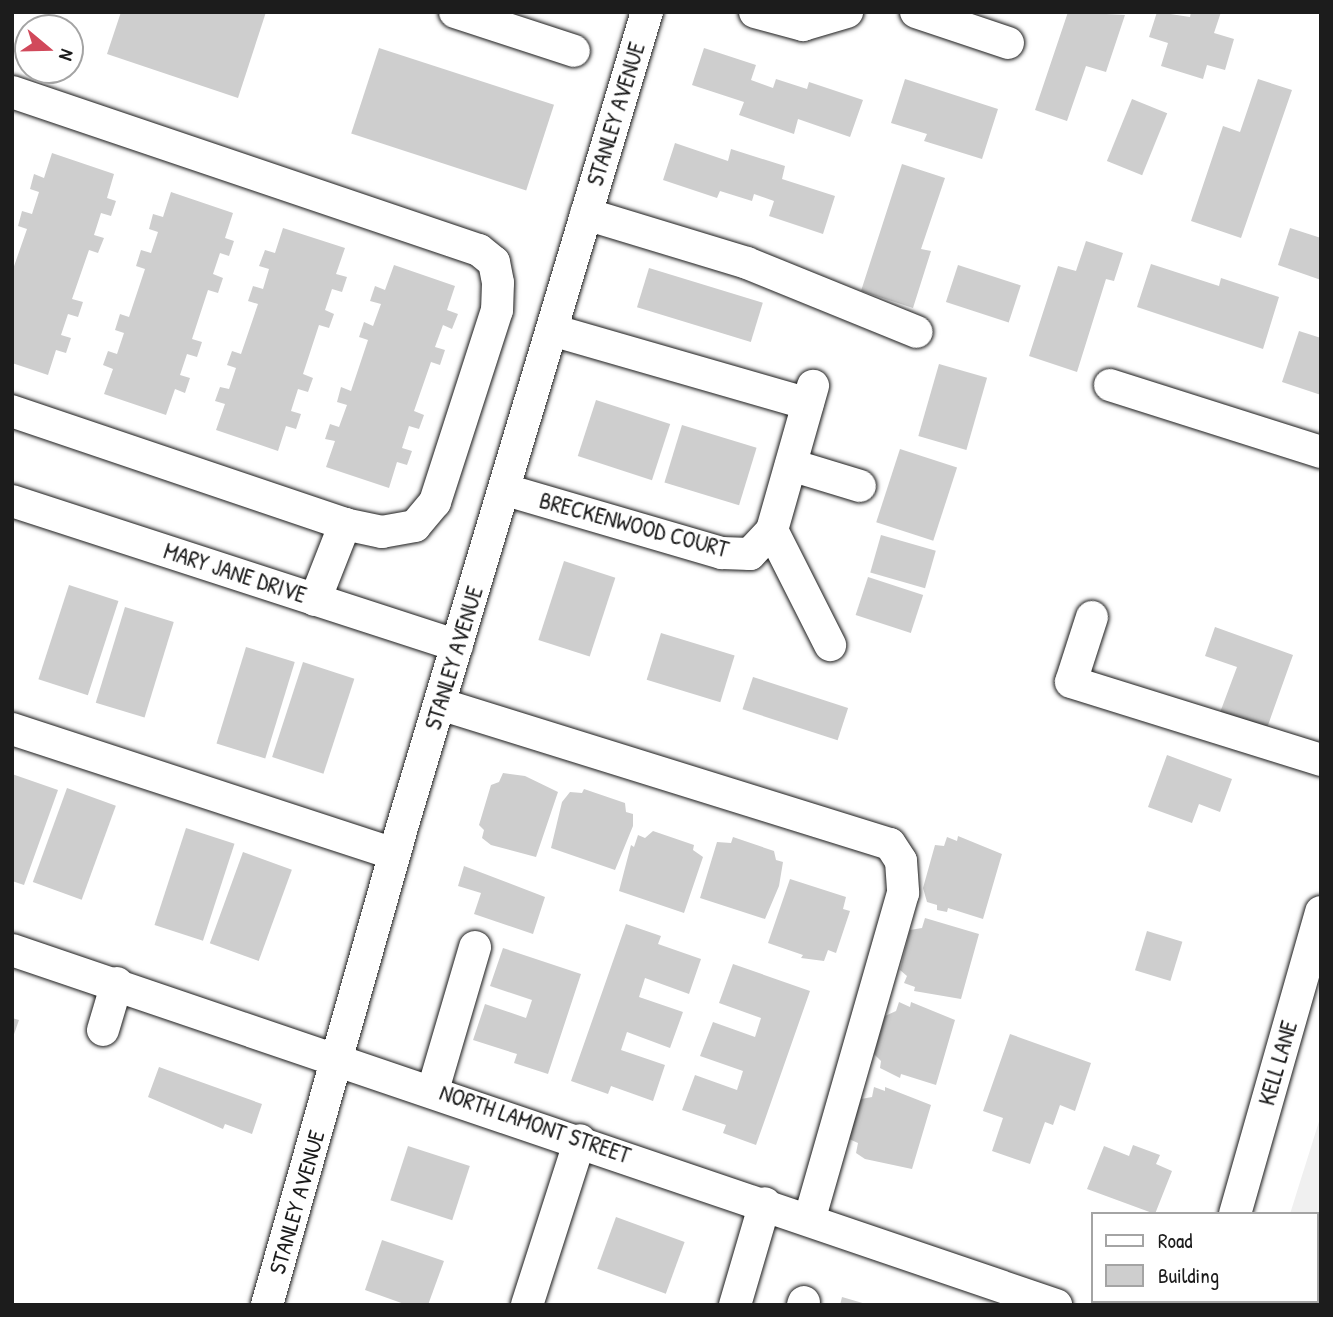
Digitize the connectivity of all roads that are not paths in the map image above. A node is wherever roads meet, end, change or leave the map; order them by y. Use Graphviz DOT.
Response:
graph roads {
  1 [pos="455,12"];
  2 [pos="647,12"];
  3 [pos="755,12"];
  4 [pos="847,12"];
  5 [pos="916,12"];
  6 [pos="1008,43"];
  7 [pos="574,51"];
  8 [pos="12,92"];
  9 [pos="586,214"];
  10 [pos="552,330"];
  11 [pos="917,332"];
  12 [pos="1110,385"];
  13 [pos="12,411"];
  14 [pos="1321,452"];
  15 [pos="791,465"];
  16 [pos="860,485"];
  17 [pos="506,490"];
  18 [pos="12,501"];
  19 [pos="345,524"];
  20 [pos="772,530"];
  21 [pos="315,600"];
  22 [pos="1092,617"];
  23 [pos="830,645"];
  24 [pos="457,646"];
  25 [pos="440,704"];
  26 [pos="12,729"];
  27 [pos="1321,760"];
  28 [pos="394,855"];
  29 [pos="1321,912"];
  30 [pos="475,947"];
  31 [pos="12,950"];
  32 [pos="117,983"];
  33 [pos="103,1030"];
  34 [pos="339,1058"];
  35 [pos="433,1090"];
  36 [pos="580,1140"];
  37 [pos="765,1203"];
  38 [pos="1235,1212"];
  39 [pos="810,1218"];
  40 [pos="977,1292"];
  41 [pos="267,1305"];
  42 [pos="527,1305"];
  43 [pos="735,1305"];
  44 [pos="1056,1305"];
  1 -- 7 [label="street"];
  2 -- 9 [label="street, STANLEY AVENUE"];
  3 -- 4 [label="street"];
  5 -- 6 [label="street"];
  8 -- 19 [label="street"];
  9 -- 10 [label="street, STANLEY AVENUE"];
  9 -- 11 [label="street"];
  10 -- 15 [label="street, BRECKENWOOD COURT"];
  10 -- 17 [label="street, STANLEY AVENUE"];
  12 -- 14 [label="street"];
  13 -- 19 [label="street"];
  15 -- 16 [label="street"];
  15 -- 20 [label="street, BRECKENWOOD COURT"];
  17 -- 20 [label="street, BRECKENWOOD COURT"];
  17 -- 24 [label="street, STANLEY AVENUE"];
  18 -- 21 [label="street, MARY JANE DRIVE"];
  19 -- 21 [label="street"];
  20 -- 23 [label="street"];
  21 -- 24 [label="street, MARY JANE DRIVE"];
  22 -- 27 [label="street"];
  24 -- 25 [label="street, STANLEY AVENUE"];
  25 -- 28 [label="street, STANLEY AVENUE"];
  25 -- 39 [label="street"];
  26 -- 28 [label="street"];
  28 -- 34 [label="street, STANLEY AVENUE"];
  29 -- 38 [label="street, KELL LANE"];
  30 -- 35 [label="street"];
  31 -- 32 [label="street, NORTH LAMONT STREET"];
  32 -- 33 [label="street"];
  32 -- 34 [label="street, NORTH LAMONT STREET"];
  34 -- 35 [label="street, NORTH LAMONT STREET"];
  34 -- 41 [label="street, STANLEY AVENUE"];
  35 -- 36 [label="street, NORTH LAMONT STREET"];
  36 -- 37 [label="street, NORTH LAMONT STREET"];
  36 -- 42 [label="street"];
  37 -- 39 [label="street, NORTH LAMONT STREET"];
  37 -- 43 [label="street"];
  39 -- 40 [label="street, NORTH LAMONT STREET"];
  40 -- 44 [label="street, NORTH LAMONT STREET"];
}
